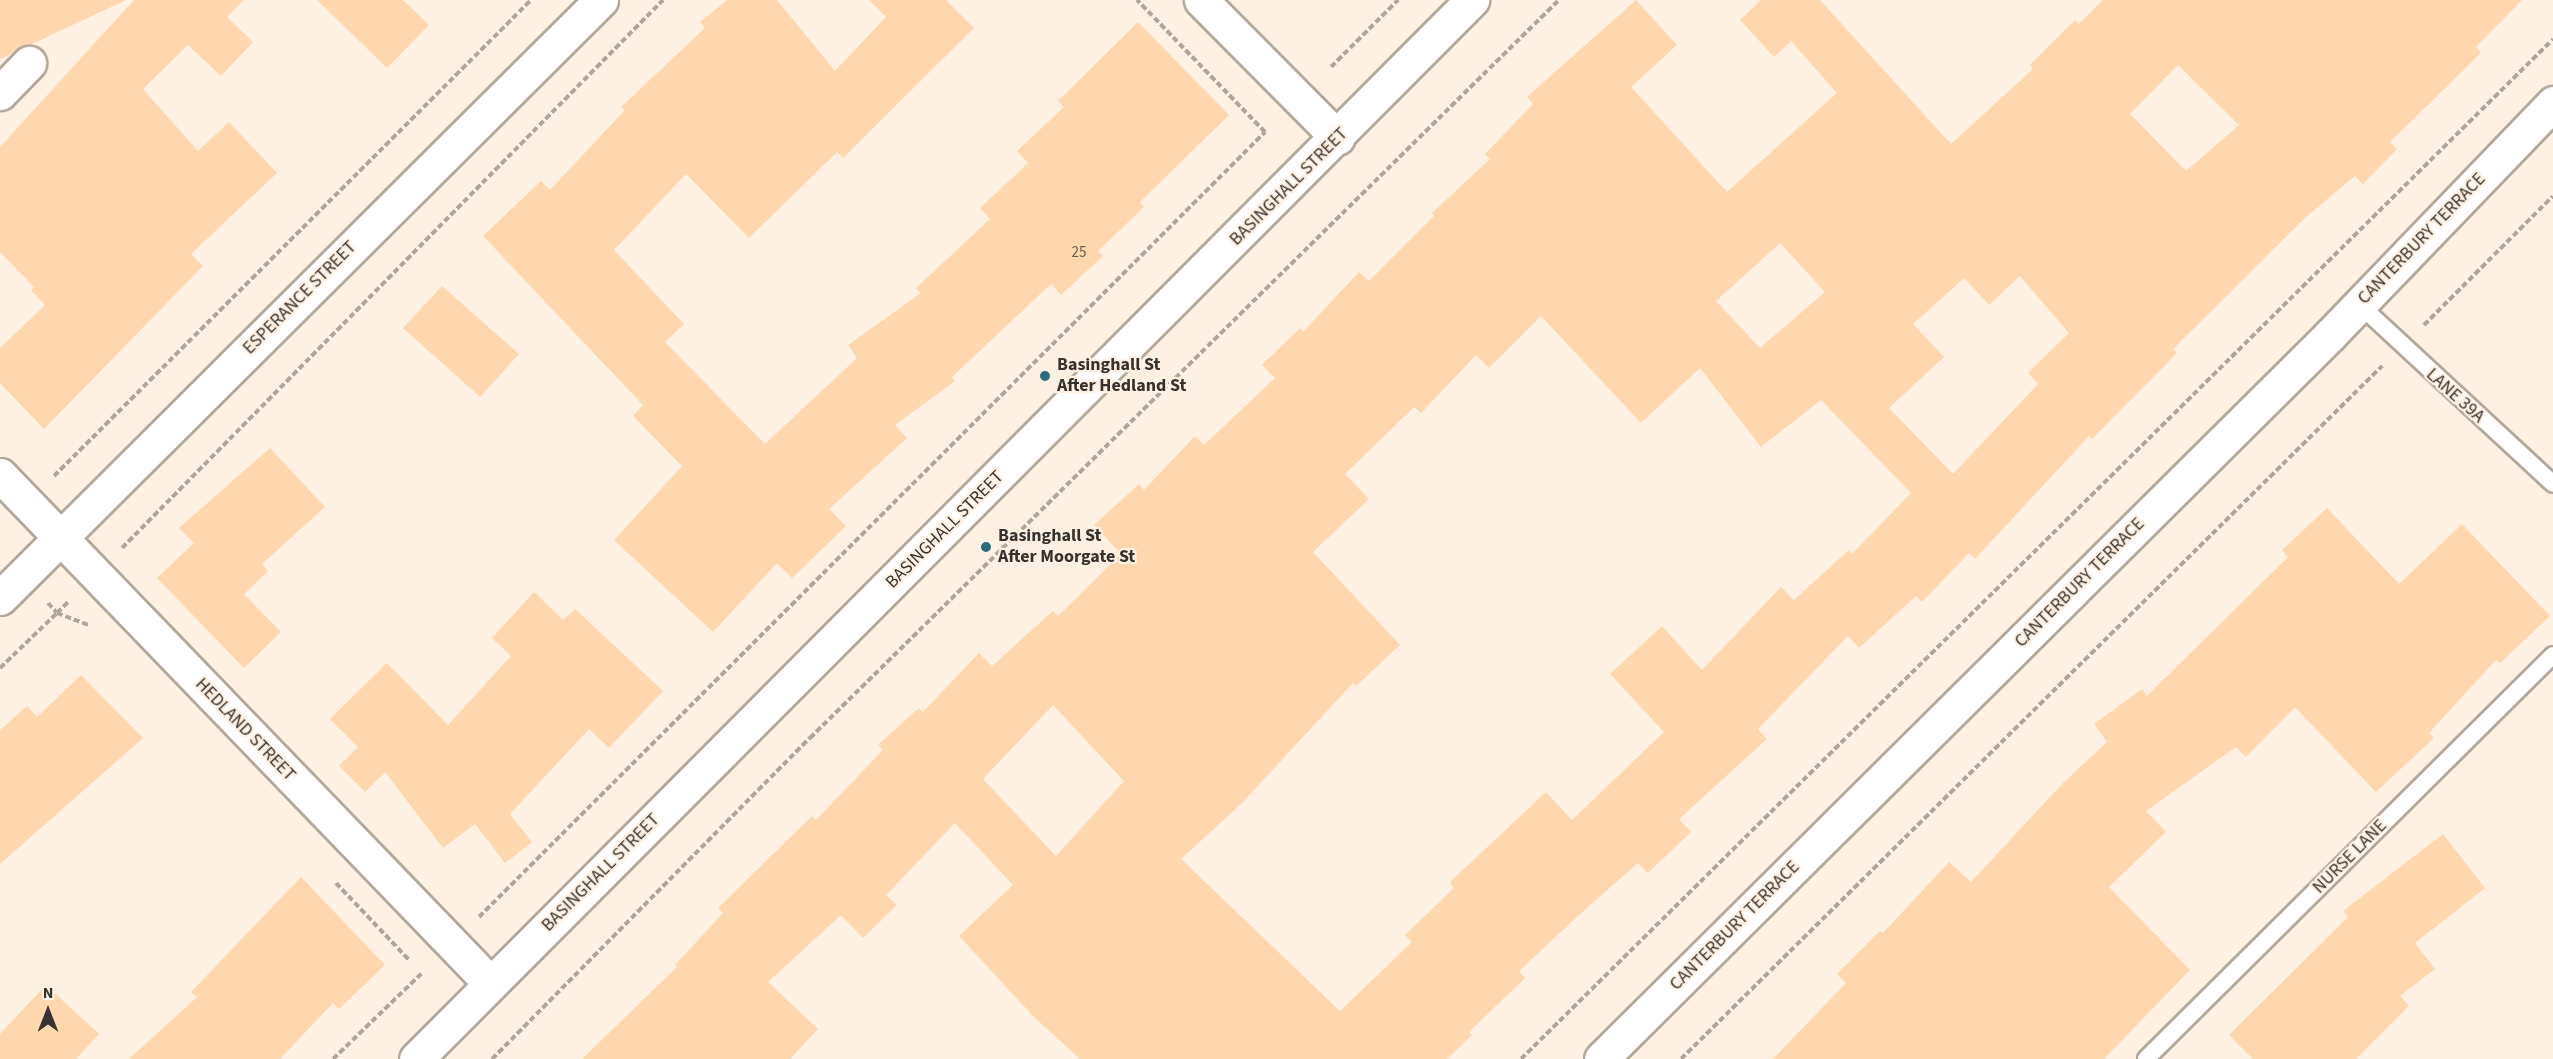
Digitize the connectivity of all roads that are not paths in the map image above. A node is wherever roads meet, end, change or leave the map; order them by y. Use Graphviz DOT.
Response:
graph roads {
  1 [pos="601,0"];
  2 [pos="1201,0"];
  3 [pos="1472,0"];
  4 [pos="29,63"];
  5 [pos="0,93"];
  6 [pos="2553,103"];
  7 [pos="1338,138"];
  8 [pos="2360,304"];
  9 [pos="0,475"];
  10 [pos="2553,484"];
  11 [pos="60,537"];
  12 [pos="0,598"];
  13 [pos="2553,655"];
  14 [pos="490,983"];
  15 [pos="416,1059"];
  16 [pos="1601,1059"];
  17 [pos="2146,1059"];
  1 -- 11 [label="street, ESPERANCE STREET"];
  2 -- 7 [label="street"];
  3 -- 7 [label="street, BASINGHALL STREET"];
  4 -- 5 [label="street"];
  6 -- 8 [label="street, CANTERBURY TERRACE"];
  7 -- 14 [label="street, BASINGHALL STREET"];
  8 -- 10 [label="lane, LANE 39A"];
  8 -- 16 [label="street, CANTERBURY TERRACE"];
  9 -- 11 [label="street, HEDLAND STREET"];
  11 -- 12 [label="street, ESPERANCE STREET"];
  11 -- 14 [label="street, HEDLAND STREET"];
  13 -- 17 [label="lane, NURSE LANE"];
  14 -- 15 [label="street, BASINGHALL STREET"];
}
